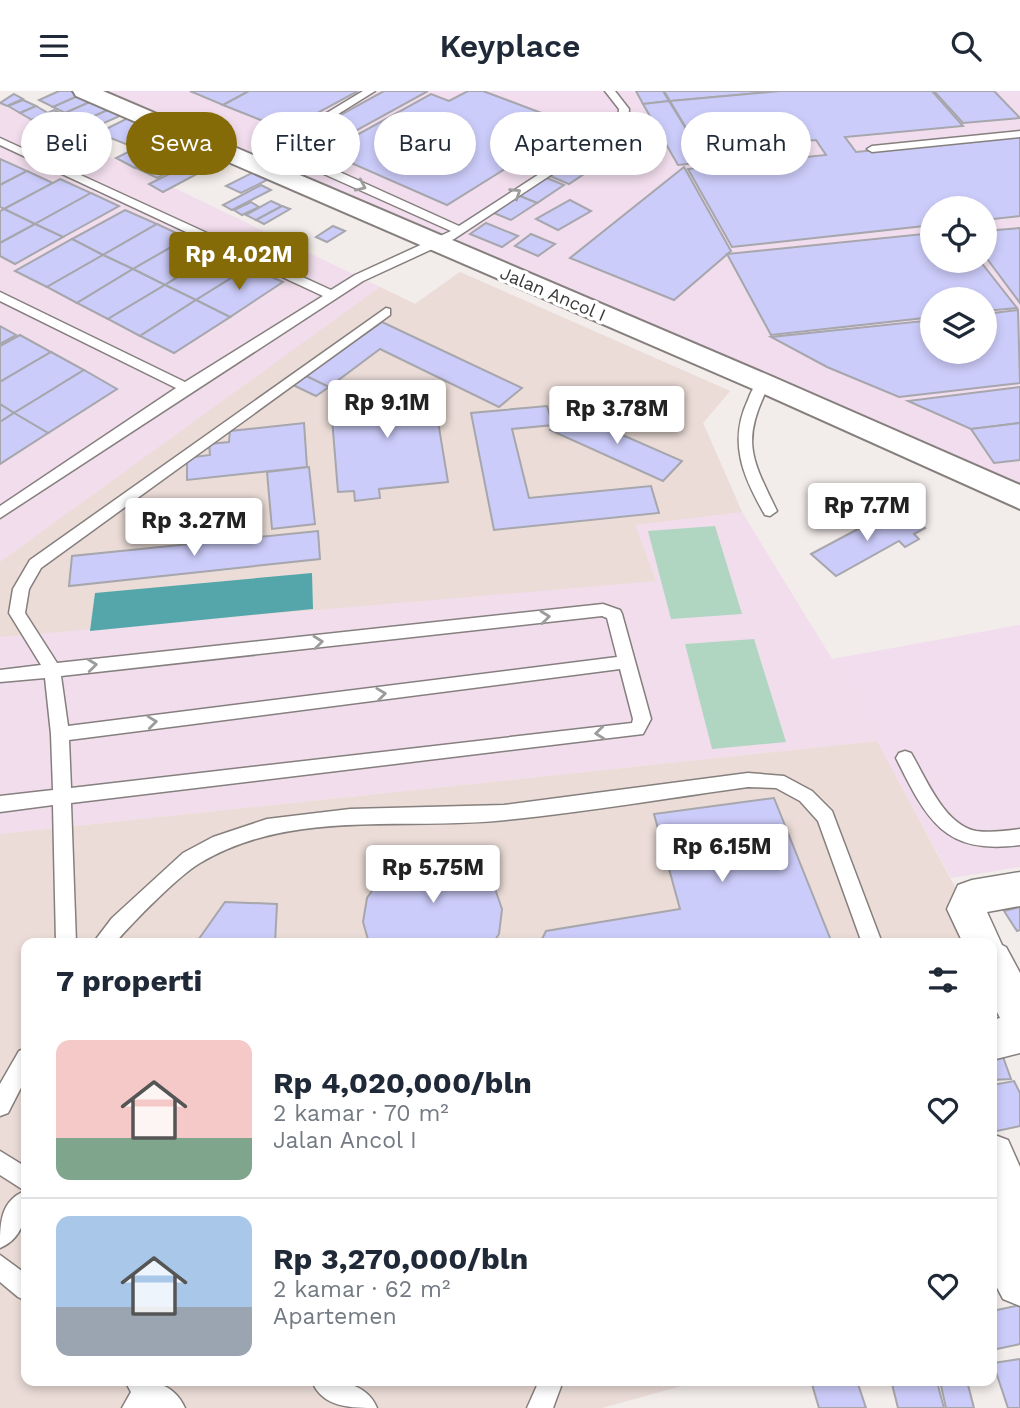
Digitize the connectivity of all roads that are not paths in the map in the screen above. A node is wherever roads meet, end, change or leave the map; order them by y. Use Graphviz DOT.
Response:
graph roads {
  1 [pos="84,91"];
  2 [pos="370,91"];
  3 [pos="610,91"];
  4 [pos="1020,134"];
  5 [pos="0,141"];
  6 [pos="872,149"];
  7 [pos="459,230"];
  8 [pos="435,244"];
  9 [pos="0,296"];
  10 [pos="333,296"];
  11 [pos="386,312"];
  12 [pos="763,383"];
  13 [pos="186,388"];
  14 [pos="1020,498"];
  15 [pos="770,511"];
  16 [pos="0,513"];
  17 [pos="627,662"];
  18 [pos="52,669"];
  19 [pos="0,676"];
  20 [pos="60,734"];
  21 [pos="905,758"];
  22 [pos="61,798"];
  23 [pos="0,804"];
  24 [pos="1020,837"];
  25 [pos="1020,889"];
  26 [pos="66,938"];
  27 [pos="107,938"];
  28 [pos="870,938"];
  29 [pos="980,938"];
  30 [pos="997,970"];
  31 [pos="1020,1014"];
  32 [pos="1020,1033"];
  33 [pos="997,1039"];
  34 [pos="21,1067"];
  35 [pos="0,1105"];
  36 [pos="0,1162"];
  37 [pos="997,1167"];
  38 [pos="21,1177"];
  39 [pos="21,1209"];
  40 [pos="0,1236"];
  41 [pos="0,1267"];
  42 [pos="1020,1282"];
  43 [pos="21,1285"];
  44 [pos="331,1386"];
  45 [pos="549,1386"];
  46 [pos="140,1393"];
  47 [pos="172,1408"];
  48 [pos="364,1408"];
  49 [pos="540,1408"];
  1 -- 8 [label="street, Jalan Ancol I"];
  2 -- 7 [label="lane, one-way"];
  7 -- 3 [label="lane, one-way"];
  4 -- 6 [label="lane"];
  5 -- 10 [label="lane"];
  7 -- 8 [label="lane"];
  8 -- 10 [label="lane"];
  8 -- 12 [label="street, Jalan Ancol I"];
  9 -- 13 [label="lane"];
  10 -- 13 [label="lane"];
  11 -- 18 [label="lane"];
  12 -- 14 [label="street, Jalan Ancol I"];
  12 -- 15 [label="lane"];
  13 -- 16 [label="lane"];
  18 -- 17 [label="lane, one-way"];
  20 -- 17 [label="lane, one-way"];
  17 -- 22 [label="lane, one-way"];
  18 -- 19 [label="lane"];
  18 -- 20 [label="lane"];
  20 -- 22 [label="lane"];
  21 -- 24 [label="lane"];
  22 -- 23 [label="lane"];
  22 -- 26 [label="lane"];
  25 -- 29 [label="street"];
  27 -- 28 [label="lane"];
  30 -- 31 [label="street"];
  32 -- 33 [label="street"];
  34 -- 35 [label="lane"];
  36 -- 38 [label="lane"];
  37 -- 42 [label="street"];
  39 -- 40 [label="lane"];
  41 -- 43 [label="lane"];
  44 -- 48 [label="lane"];
  45 -- 49 [label="lane"];
  46 -- 47 [label="lane"];
}
